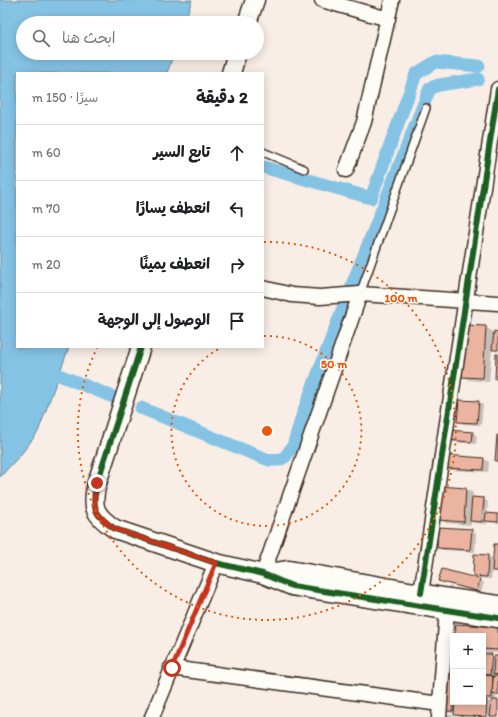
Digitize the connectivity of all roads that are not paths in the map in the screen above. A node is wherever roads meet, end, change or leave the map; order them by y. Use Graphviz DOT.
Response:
graph roads {
  1 [pos="255,0"];
  2 [pos="322,0"];
  3 [pos="392,0"];
  4 [pos="249,16"];
  5 [pos="388,19"];
  6 [pos="235,60"];
  7 [pos="231,72"];
  8 [pos="498,89"];
  9 [pos="426,108"];
  10 [pos="264,152"];
  11 [pos="304,169"];
  12 [pos="346,170"];
  13 [pos="492,172"];
  14 [pos="264,288"];
  15 [pos="360,294"];
  16 [pos="466,301"];
  17 [pos="498,303"];
  18 [pos="141,348"];
  19 [pos="216,563"];
  20 [pos="263,574"];
  21 [pos="422,593"];
  22 [pos="498,605"];
  23 [pos="447,610"];
  24 [pos="498,618"];
  25 [pos="172,668"];
  26 [pos="440,710"];
  27 [pos="152,717"];
  1 -- 4 [label="street"];
  2 -- 5 [label="street"];
  3 -- 5 [label="street"];
  5 -- 12 [label="street"];
  6 -- 7 [label="street"];
  8 -- 13 [label="street"];
  9 -- 15 [label="lane"];
  10 -- 11 [label="lane"];
  13 -- 16 [label="street"];
  14 -- 15 [label="street"];
  15 -- 16 [label="street"];
  15 -- 20 [label="street"];
  16 -- 17 [label="street"];
  16 -- 21 [label="street"];
  18 -- 19 [label="street"];
  19 -- 20 [label="street"];
  19 -- 25 [label="street"];
  20 -- 21 [label="street"];
  20 -- 23 [label="street"];
  21 -- 22 [label="street"];
  23 -- 24 [label="street"];
  23 -- 26 [label="street"];
  25 -- 26 [label="street"];
  25 -- 27 [label="street"];
}
